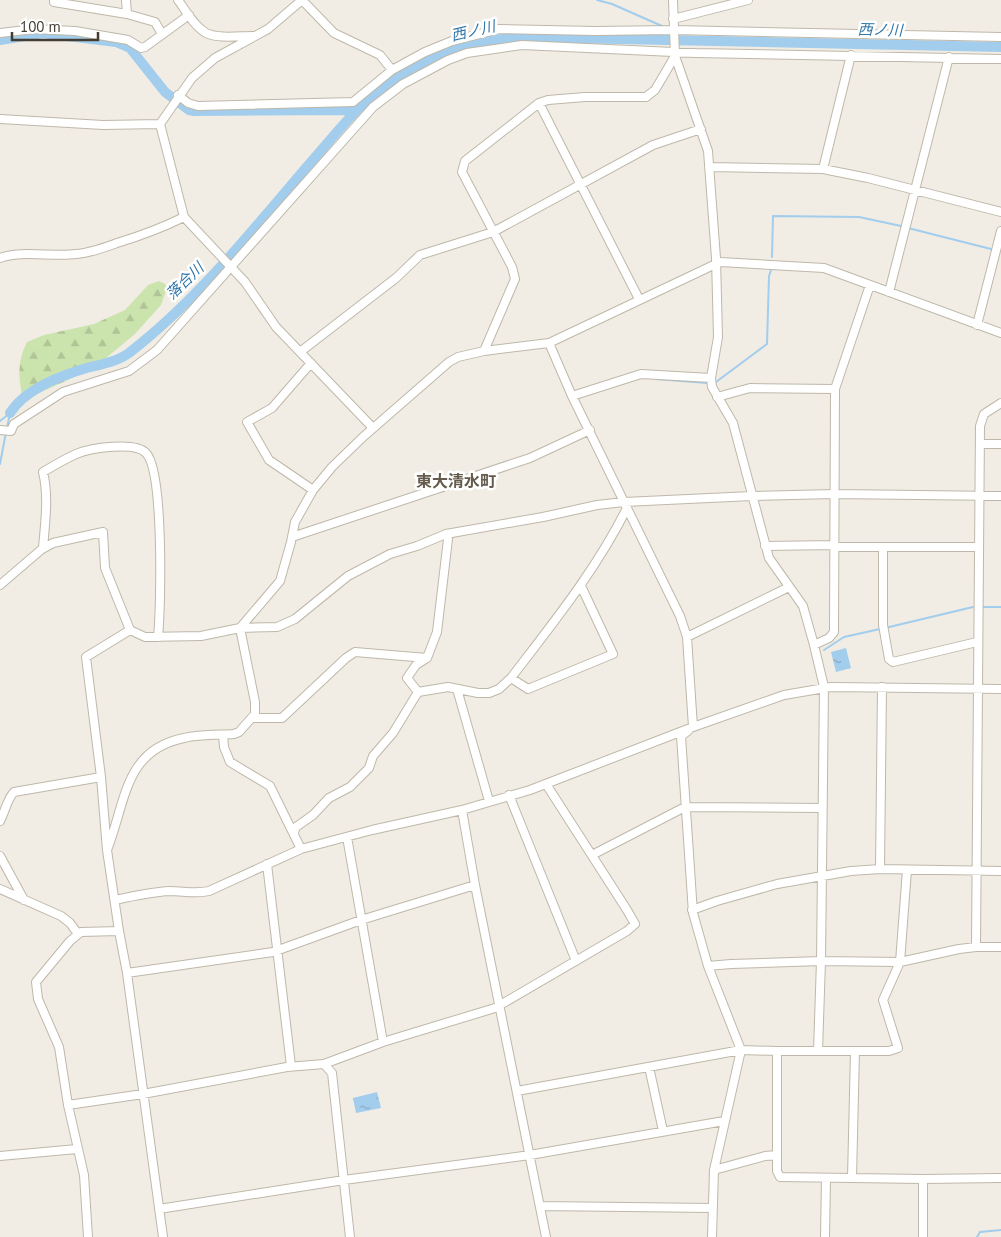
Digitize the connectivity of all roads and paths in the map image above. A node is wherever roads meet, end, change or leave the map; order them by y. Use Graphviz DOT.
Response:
graph roads {
  1 [pos="54,0"];
  2 [pos="126,0"];
  3 [pos="178,0"];
  4 [pos="302,0"];
  5 [pos="673,0"];
  6 [pos="748,0"];
  7 [pos="90,4"];
  8 [pos="127,14"];
  9 [pos="189,15"];
  10 [pos="673,19"];
  11 [pos="674,32"];
  12 [pos="0,33"];
  13 [pos="162,34"];
  14 [pos="254,36"];
  15 [pos="1001,37"];
  16 [pos="675,51"];
  17 [pos="851,55"];
  18 [pos="949,57"];
  19 [pos="1001,59"];
  20 [pos="392,70"];
  21 [pos="176,99"];
  22 [pos="539,103"];
  23 [pos="0,119"];
  24 [pos="160,124"];
  25 [pos="701,129"];
  26 [pos="710,168"];
  27 [pos="823,170"];
  28 [pos="579,184"];
  29 [pos="915,190"];
  30 [pos="1001,212"];
  31 [pos="184,217"];
  32 [pos="1001,231"];
  33 [pos="493,232"];
  34 [pos="0,258"];
  35 [pos="716,263"];
  36 [pos="231,267"];
  37 [pos="870,285"];
  38 [pos="889,292"];
  39 [pos="639,299"];
  40 [pos="978,325"];
  41 [pos="1001,334"];
  42 [pos="550,343"];
  43 [pos="484,351"];
  44 [pos="300,352"];
  45 [pos="311,363"];
  46 [pos="712,378"];
  47 [pos="835,389"];
  48 [pos="572,396"];
  49 [pos="718,397"];
  50 [pos="1001,403"];
  51 [pos="373,428"];
  52 [pos="4,430"];
  53 [pos="590,430"];
  54 [pos="980,444"];
  55 [pos="1001,444"];
  56 [pos="313,490"];
  57 [pos="834,494"];
  58 [pos="752,496"];
  59 [pos="979,496"];
  60 [pos="1001,496"];
  61 [pos="626,505"];
  62 [pos="446,534"];
  63 [pos="292,537"];
  64 [pos="765,546"];
  65 [pos="834,546"];
  66 [pos="978,547"];
  67 [pos="43,548"];
  68 [pos="883,548"];
  69 [pos="0,585"];
  70 [pos="581,586"];
  71 [pos="789,587"];
  72 [pos="240,628"];
  73 [pos="130,630"];
  74 [pos="158,637"];
  75 [pos="687,638"];
  76 [pos="977,642"];
  77 [pos="814,645"];
  78 [pos="427,658"];
  79 [pos="511,678"];
  80 [pos="824,687"];
  81 [pos="882,687"];
  82 [pos="978,688"];
  83 [pos="458,689"];
  84 [pos="1001,689"];
  85 [pos="418,692"];
  86 [pos="252,718"];
  87 [pos="693,727"];
  88 [pos="223,735"];
  89 [pos="101,777"];
  90 [pos="546,784"];
  91 [pos="509,795"];
  92 [pos="488,801"];
  93 [pos="686,807"];
  94 [pos="822,808"];
  95 [pos="462,810"];
  96 [pos="0,821"];
  97 [pos="294,832"];
  98 [pos="347,837"];
  99 [pos="301,849"];
  100 [pos="107,850"];
  101 [pos="592,855"];
  102 [pos="0,856"];
  103 [pos="267,864"];
  104 [pos="880,868"];
  105 [pos="907,870"];
  106 [pos="976,870"];
  107 [pos="1001,871"];
  108 [pos="820,878"];
  109 [pos="475,885"];
  110 [pos="0,889"];
  111 [pos="24,900"];
  112 [pos="115,900"];
  113 [pos="692,910"];
  114 [pos="361,920"];
  115 [pos="119,931"];
  116 [pos="78,934"];
  117 [pos="976,947"];
  118 [pos="1001,947"];
  119 [pos="278,950"];
  120 [pos="821,960"];
  121 [pos="576,961"];
  122 [pos="900,962"];
  123 [pos="708,966"];
  124 [pos="127,974"];
  125 [pos="499,1006"];
  126 [pos="383,1042"];
  127 [pos="741,1050"];
  128 [pos="818,1051"];
  129 [pos="855,1051"];
  130 [pos="777,1052"];
  131 [pos="324,1064"];
  132 [pos="291,1066"];
  133 [pos="649,1067"];
  134 [pos="517,1092"];
  135 [pos="143,1094"];
  136 [pos="68,1105"];
  137 [pos="724,1120"];
  138 [pos="663,1132"];
  139 [pos="77,1149"];
  140 [pos="777,1154"];
  141 [pos="530,1155"];
  142 [pos="0,1156"];
  143 [pos="714,1170"];
  144 [pos="826,1178"];
  145 [pos="852,1178"];
  146 [pos="1001,1178"];
  147 [pos="344,1180"];
  148 [pos="923,1180"];
  149 [pos="540,1206"];
  150 [pos="712,1208"];
  151 [pos="159,1210"];
  152 [pos="88,1237"];
  153 [pos="161,1237"];
  154 [pos="350,1237"];
  155 [pos="546,1237"];
  156 [pos="712,1237"];
  157 [pos="825,1237"];
  158 [pos="923,1237"];
  1 -- 7 [label="street"];
  2 -- 8 [label="street"];
  3 -- 9 [label="street"];
  4 -- 14 [label="street"];
  4 -- 20 [label="street"];
  5 -- 10 [label="street"];
  6 -- 10 [label="street"];
  7 -- 8 [label="street"];
  8 -- 13 [label="street"];
  9 -- 13 [label="street"];
  9 -- 14 [label="street"];
  10 -- 11 [label="street"];
  11 -- 15 [label="street"];
  11 -- 16 [label="street"];
  11 -- 20 [label="street"];
  12 -- 13 [label="street"];
  14 -- 21 [label="street"];
  16 -- 17 [label="street"];
  16 -- 22 [label="street"];
  16 -- 25 [label="street"];
  16 -- 36 [label="street"];
  17 -- 18 [label="street"];
  17 -- 27 [label="street"];
  18 -- 19 [label="street"];
  18 -- 29 [label="street"];
  20 -- 21 [label="street"];
  21 -- 24 [label="street"];
  22 -- 28 [label="street"];
  22 -- 33 [label="street"];
  23 -- 24 [label="street"];
  24 -- 31 [label="street"];
  25 -- 26 [label="street"];
  25 -- 28 [label="street"];
  26 -- 27 [label="street"];
  26 -- 35 [label="street"];
  27 -- 29 [label="street"];
  28 -- 33 [label="street"];
  28 -- 39 [label="street"];
  29 -- 30 [label="street"];
  29 -- 38 [label="street"];
  31 -- 34 [label="street"];
  31 -- 36 [label="street"];
  32 -- 40 [label="street"];
  33 -- 43 [label="street"];
  33 -- 44 [label="street"];
  35 -- 37 [label="street"];
  35 -- 39 [label="street"];
  35 -- 46 [label="street"];
  36 -- 44 [label="street"];
  36 -- 52 [label="street"];
  37 -- 38 [label="street"];
  37 -- 47 [label="street"];
  38 -- 40 [label="street"];
  39 -- 42 [label="street"];
  40 -- 41 [label="street"];
  42 -- 43 [label="street"];
  42 -- 48 [label="street"];
  43 -- 51 [label="street"];
  44 -- 45 [label="street"];
  45 -- 51 [label="street"];
  45 -- 56 [label="street"];
  46 -- 48 [label="street"];
  46 -- 49 [label="street"];
  47 -- 49 [label="street"];
  47 -- 57 [label="street"];
  48 -- 53 [label="street"];
  49 -- 58 [label="street"];
  50 -- 54 [label="street"];
  51 -- 56 [label="street"];
  53 -- 61 [label="street"];
  53 -- 63 [label="street"];
  54 -- 55 [label="street"];
  54 -- 59 [label="street"];
  56 -- 63 [label="street"];
  57 -- 58 [label="street"];
  57 -- 59 [label="street"];
  57 -- 65 [label="street"];
  58 -- 61 [label="street"];
  58 -- 64 [label="street"];
  59 -- 60 [label="street"];
  59 -- 66 [label="street"];
  61 -- 62 [label="street"];
  61 -- 70 [label="street"];
  61 -- 75 [label="street"];
  62 -- 72 [label="street"];
  62 -- 78 [label="street"];
  63 -- 72 [label="street"];
  64 -- 65 [label="street"];
  64 -- 71 [label="street"];
  65 -- 68 [label="street"];
  65 -- 77 [label="street"];
  66 -- 68 [label="street"];
  66 -- 76 [label="street"];
  67 -- 69 [label="street"];
  67 -- 73 [label="street"];
  67 -- 74 [label="street"];
  68 -- 76 [label="street"];
  70 -- 79 [label="street"];
  70 -- 79 [label="street"];
  71 -- 75 [label="street"];
  71 -- 77 [label="street"];
  72 -- 74 [label="street"];
  72 -- 86 [label="street"];
  73 -- 74 [label="street"];
  73 -- 89 [label="street"];
  75 -- 87 [label="street"];
  76 -- 82 [label="street"];
  77 -- 80 [label="street"];
  78 -- 85 [label="street"];
  78 -- 86 [label="street"];
  79 -- 83 [label="street"];
  80 -- 81 [label="street"];
  80 -- 87 [label="street"];
  80 -- 94 [label="street"];
  81 -- 82 [label="street"];
  81 -- 104 [label="street"];
  82 -- 84 [label="street"];
  82 -- 106 [label="street"];
  83 -- 85 [label="street"];
  83 -- 92 [label="street"];
  85 -- 97 [label="street"];
  86 -- 88 [label="street"];
  87 -- 90 [label="street"];
  87 -- 93 [label="street"];
  88 -- 97 [label="street"];
  88 -- 100 [label="street"];
  89 -- 96 [label="street"];
  89 -- 100 [label="street"];
  90 -- 91 [label="street"];
  90 -- 101 [label="street"];
  91 -- 92 [label="street"];
  91 -- 121 [label="street"];
  92 -- 95 [label="street"];
  93 -- 94 [label="street"];
  93 -- 101 [label="street"];
  93 -- 113 [label="street"];
  94 -- 108 [label="street"];
  95 -- 98 [label="street"];
  95 -- 109 [label="street"];
  97 -- 99 [label="street"];
  98 -- 99 [label="street"];
  98 -- 114 [label="street"];
  99 -- 103 [label="street"];
  100 -- 112 [label="street"];
  101 -- 121 [label="street"];
  102 -- 111 [label="street"];
  103 -- 112 [label="street"];
  103 -- 119 [label="street"];
  104 -- 105 [label="street"];
  104 -- 108 [label="street"];
  105 -- 106 [label="street"];
  105 -- 122 [label="street"];
  106 -- 107 [label="street"];
  106 -- 117 [label="street"];
  108 -- 113 [label="street"];
  108 -- 120 [label="street"];
  109 -- 114 [label="street"];
  109 -- 125 [label="street"];
  110 -- 111 [label="street"];
  111 -- 116 [label="street"];
  112 -- 115 [label="street"];
  113 -- 123 [label="street"];
  114 -- 119 [label="street"];
  114 -- 126 [label="street"];
  115 -- 116 [label="street"];
  115 -- 124 [label="street"];
  116 -- 136 [label="street"];
  117 -- 118 [label="street"];
  117 -- 122 [label="street"];
  119 -- 124 [label="street"];
  119 -- 132 [label="street"];
  120 -- 122 [label="street"];
  120 -- 123 [label="street"];
  120 -- 128 [label="street"];
  121 -- 125 [label="street"];
  122 -- 129 [label="street"];
  123 -- 127 [label="street"];
  124 -- 135 [label="street"];
  125 -- 126 [label="street"];
  125 -- 134 [label="street"];
  126 -- 131 [label="street"];
  127 -- 130 [label="street"];
  127 -- 133 [label="street"];
  127 -- 137 [label="street"];
  128 -- 129 [label="street"];
  128 -- 130 [label="street"];
  129 -- 145 [label="street"];
  130 -- 140 [label="street"];
  131 -- 132 [label="street"];
  131 -- 147 [label="street"];
  132 -- 135 [label="street"];
  133 -- 134 [label="street"];
  133 -- 138 [label="street"];
  134 -- 141 [label="street"];
  135 -- 136 [label="street"];
  135 -- 151 [label="street"];
  136 -- 139 [label="street"];
  137 -- 138 [label="street"];
  137 -- 143 [label="street"];
  138 -- 141 [label="street"];
  139 -- 142 [label="street"];
  139 -- 152 [label="street"];
  140 -- 143 [label="street"];
  140 -- 144 [label="street"];
  141 -- 147 [label="street"];
  141 -- 149 [label="street"];
  143 -- 150 [label="street"];
  144 -- 145 [label="street"];
  144 -- 157 [label="street"];
  145 -- 148 [label="street"];
  146 -- 148 [label="street"];
  147 -- 151 [label="street"];
  147 -- 154 [label="street"];
  148 -- 158 [label="street"];
  149 -- 150 [label="street"];
  149 -- 155 [label="street"];
  150 -- 156 [label="street"];
  151 -- 153 [label="street"];
}
